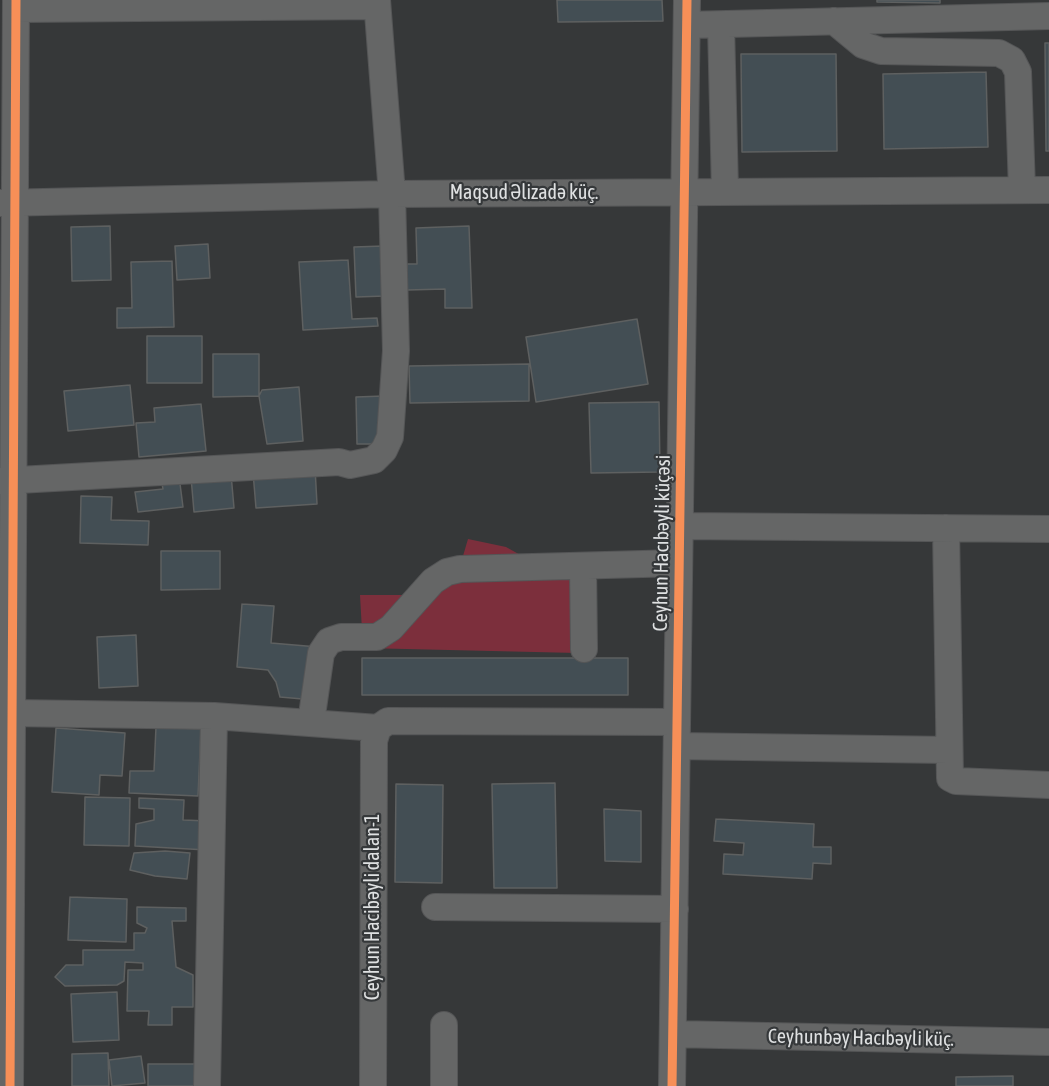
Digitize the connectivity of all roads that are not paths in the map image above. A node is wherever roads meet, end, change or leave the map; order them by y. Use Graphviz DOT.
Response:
graph roads {
  1 [pos="687,0"];
  2 [pos="377,3"];
  3 [pos="16,5"];
  4 [pos="951,9"];
  5 [pos="1045,11"];
  6 [pos="834,21"];
  7 [pos="687,25"];
  8 [pos="721,25"];
  9 [pos="8,37"];
  10 [pos="1022,190"];
  11 [pos="1049,190"];
  12 [pos="684,191"];
  13 [pos="725,191"];
  14 [pos="392,194"];
  15 [pos="8,203"];
  16 [pos="6,481"];
  17 [pos="680,526"];
  18 [pos="946,528"];
  19 [pos="1049,529"];
  20 [pos="679,563"];
  21 [pos="583,567"];
  22 [pos="6,623"];
  23 [pos="584,649"];
  24 [pos="11,712"];
  25 [pos="214,716"];
  26 [pos="311,723"];
  27 [pos="378,728"];
  28 [pos="677,734"];
  29 [pos="948,750"];
  30 [pos="1049,785"];
  31 [pos="5,786"];
  32 [pos="435,907"];
  33 [pos="675,909"];
  34 [pos="5,953"];
  35 [pos="444,1025"];
  36 [pos="673,1034"];
  37 [pos="1049,1042"];
  38 [pos="10,1086"];
  39 [pos="207,1086"];
  40 [pos="372,1086"];
  41 [pos="444,1086"];
  42 [pos="672,1086"];
  1 -- 7 [label="street, Ceyhun Hacıbəyli küçəsi"];
  2 -- 3 [label="street"];
  2 -- 14 [label="street"];
  3 -- 9 [label="street"];
  4 -- 5 [label="street"];
  4 -- 6 [label="street"];
  6 -- 8 [label="street"];
  6 -- 10 [label="street"];
  7 -- 8 [label="street"];
  7 -- 12 [label="street, Ceyhun Hacıbəyli küçəsi"];
  8 -- 13 [label="street"];
  9 -- 15 [label="street"];
  10 -- 11 [label="street, Maqsud Əlizadə küç."];
  10 -- 13 [label="street, Maqsud Əlizadə küç."];
  12 -- 13 [label="street, Maqsud Əlizadə küç."];
  12 -- 14 [label="street, Maqsud Əlizadə küç."];
  12 -- 17 [label="street, Ceyhun Hacıbəyli küçəsi"];
  14 -- 15 [label="street, Maqsud Əlizadə küç."];
  14 -- 16 [label="street"];
  15 -- 16 [label="street"];
  16 -- 22 [label="street"];
  17 -- 18 [label="street"];
  17 -- 20 [label="street, Ceyhun Hacıbəyli küçəsi"];
  18 -- 19 [label="street"];
  18 -- 29 [label="street"];
  20 -- 21 [label="street"];
  20 -- 28 [label="street, Ceyhun Hacıbəyli küçəsi"];
  21 -- 23 [label="street"];
  21 -- 26 [label="street"];
  22 -- 24 [label="street"];
  24 -- 25 [label="street"];
  24 -- 31 [label="street"];
  25 -- 26 [label="street"];
  25 -- 39 [label="street"];
  26 -- 27 [label="street"];
  27 -- 28 [label="street"];
  27 -- 40 [label="street, Ceyhun Hacibəyli dalan-1"];
  28 -- 29 [label="street"];
  28 -- 33 [label="street, Ceyhun Hacıbəyli küçəsi"];
  29 -- 30 [label="street"];
  31 -- 34 [label="street"];
  32 -- 33 [label="street"];
  33 -- 36 [label="street, Ceyhun Hacıbəyli küçəsi"];
  34 -- 38 [label="street"];
  35 -- 41 [label="street"];
  36 -- 37 [label="street, Ceyhunbəy Hacıbəyli küç."];
  36 -- 42 [label="street, Ceyhun Hacıbəyli küçəsi"];
}
